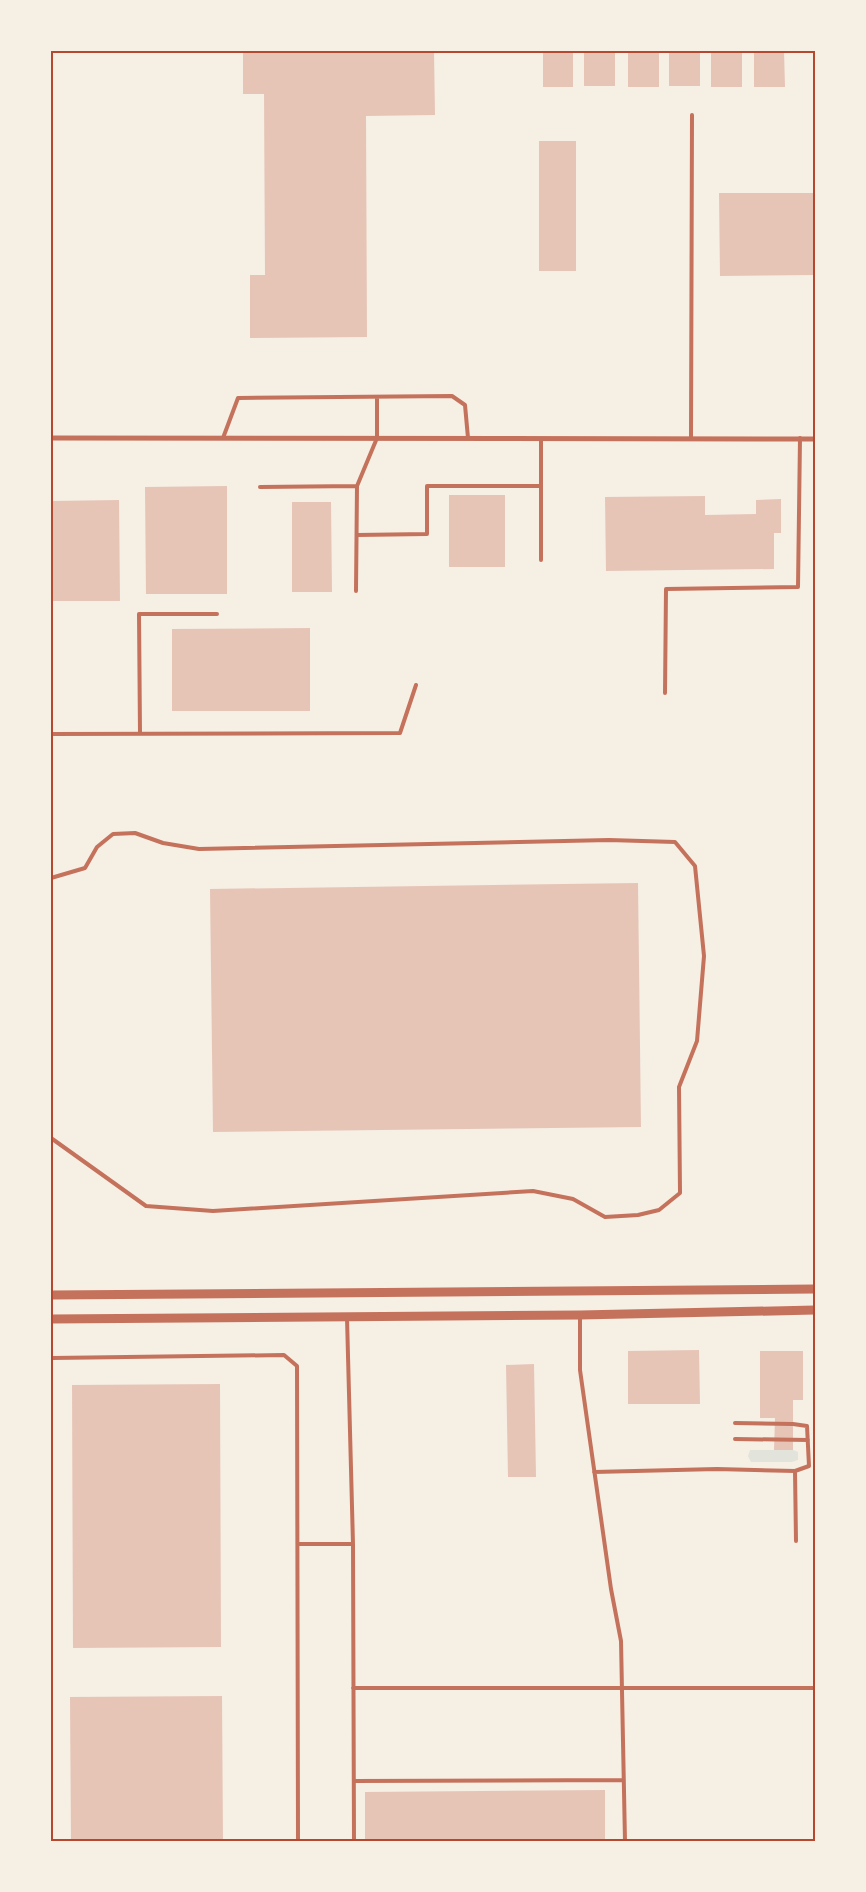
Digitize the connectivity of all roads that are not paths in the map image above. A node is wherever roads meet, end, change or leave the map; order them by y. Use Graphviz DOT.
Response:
graph roads {
  1 [pos="692,115"];
  2 [pos="377,397"];
  3 [pos="51,438"];
  4 [pos="223,438"];
  5 [pos="377,438"];
  6 [pos="468,438"];
  7 [pos="691,438"];
  8 [pos="800,438"];
  9 [pos="541,439"];
  10 [pos="815,439"];
  11 [pos="357,486"];
  12 [pos="541,486"];
  13 [pos="260,487"];
  14 [pos="357,535"];
  15 [pos="541,560"];
  16 [pos="356,591"];
  17 [pos="217,614"];
  18 [pos="416,685"];
  19 [pos="665,693"];
  20 [pos="51,734"];
  21 [pos="140,734"];
  22 [pos="51,878"];
  23 [pos="51,1138"];
  24 [pos="815,1289"];
  25 [pos="51,1295"];
  26 [pos="815,1310"];
  27 [pos="580,1315"];
  28 [pos="347,1316"];
  29 [pos="51,1319"];
  30 [pos="52,1358"];
  31 [pos="735,1422"];
  32 [pos="735,1439"];
  33 [pos="808,1440"];
  34 [pos="795,1471"];
  35 [pos="594,1472"];
  36 [pos="796,1541"];
  37 [pos="298,1544"];
  38 [pos="352,1544"];
  39 [pos="353,1688"];
  40 [pos="622,1688"];
  41 [pos="815,1688"];
  42 [pos="624,1780"];
  43 [pos="354,1781"];
  44 [pos="298,1841"];
  45 [pos="354,1841"];
  46 [pos="625,1841"];
  1 -- 7 [label="lane"];
  2 -- 4 [label="lane"];
  2 -- 5 [label="lane"];
  2 -- 6 [label="lane"];
  3 -- 4 [label="street"];
  4 -- 5 [label="street"];
  5 -- 6 [label="street"];
  5 -- 11 [label="lane"];
  6 -- 9 [label="street"];
  7 -- 8 [label="street"];
  7 -- 9 [label="street"];
  8 -- 10 [label="street"];
  8 -- 19 [label="lane"];
  9 -- 12 [label="lane"];
  11 -- 13 [label="lane"];
  11 -- 14 [label="lane"];
  12 -- 14 [label="lane"];
  12 -- 15 [label="lane"];
  14 -- 16 [label="lane"];
  17 -- 21 [label="lane"];
  18 -- 21 [label="lane"];
  20 -- 21 [label="lane"];
  22 -- 23 [label="lane"];
  24 -- 25 [label="street"];
  26 -- 27 [label="street"];
  27 -- 28 [label="street"];
  27 -- 35 [label="lane"];
  28 -- 29 [label="street"];
  28 -- 38 [label="lane"];
  30 -- 37 [label="lane"];
  31 -- 33 [label="lane"];
  32 -- 33 [label="lane"];
  33 -- 34 [label="lane"];
  34 -- 35 [label="lane"];
  34 -- 36 [label="lane"];
  35 -- 40 [label="lane"];
  37 -- 38 [label="lane"];
  37 -- 44 [label="lane"];
  38 -- 39 [label="lane"];
  39 -- 40 [label="lane"];
  39 -- 43 [label="lane"];
  40 -- 41 [label="lane"];
  40 -- 42 [label="lane"];
  42 -- 43 [label="lane"];
  42 -- 46 [label="lane"];
  43 -- 45 [label="lane"];
}
